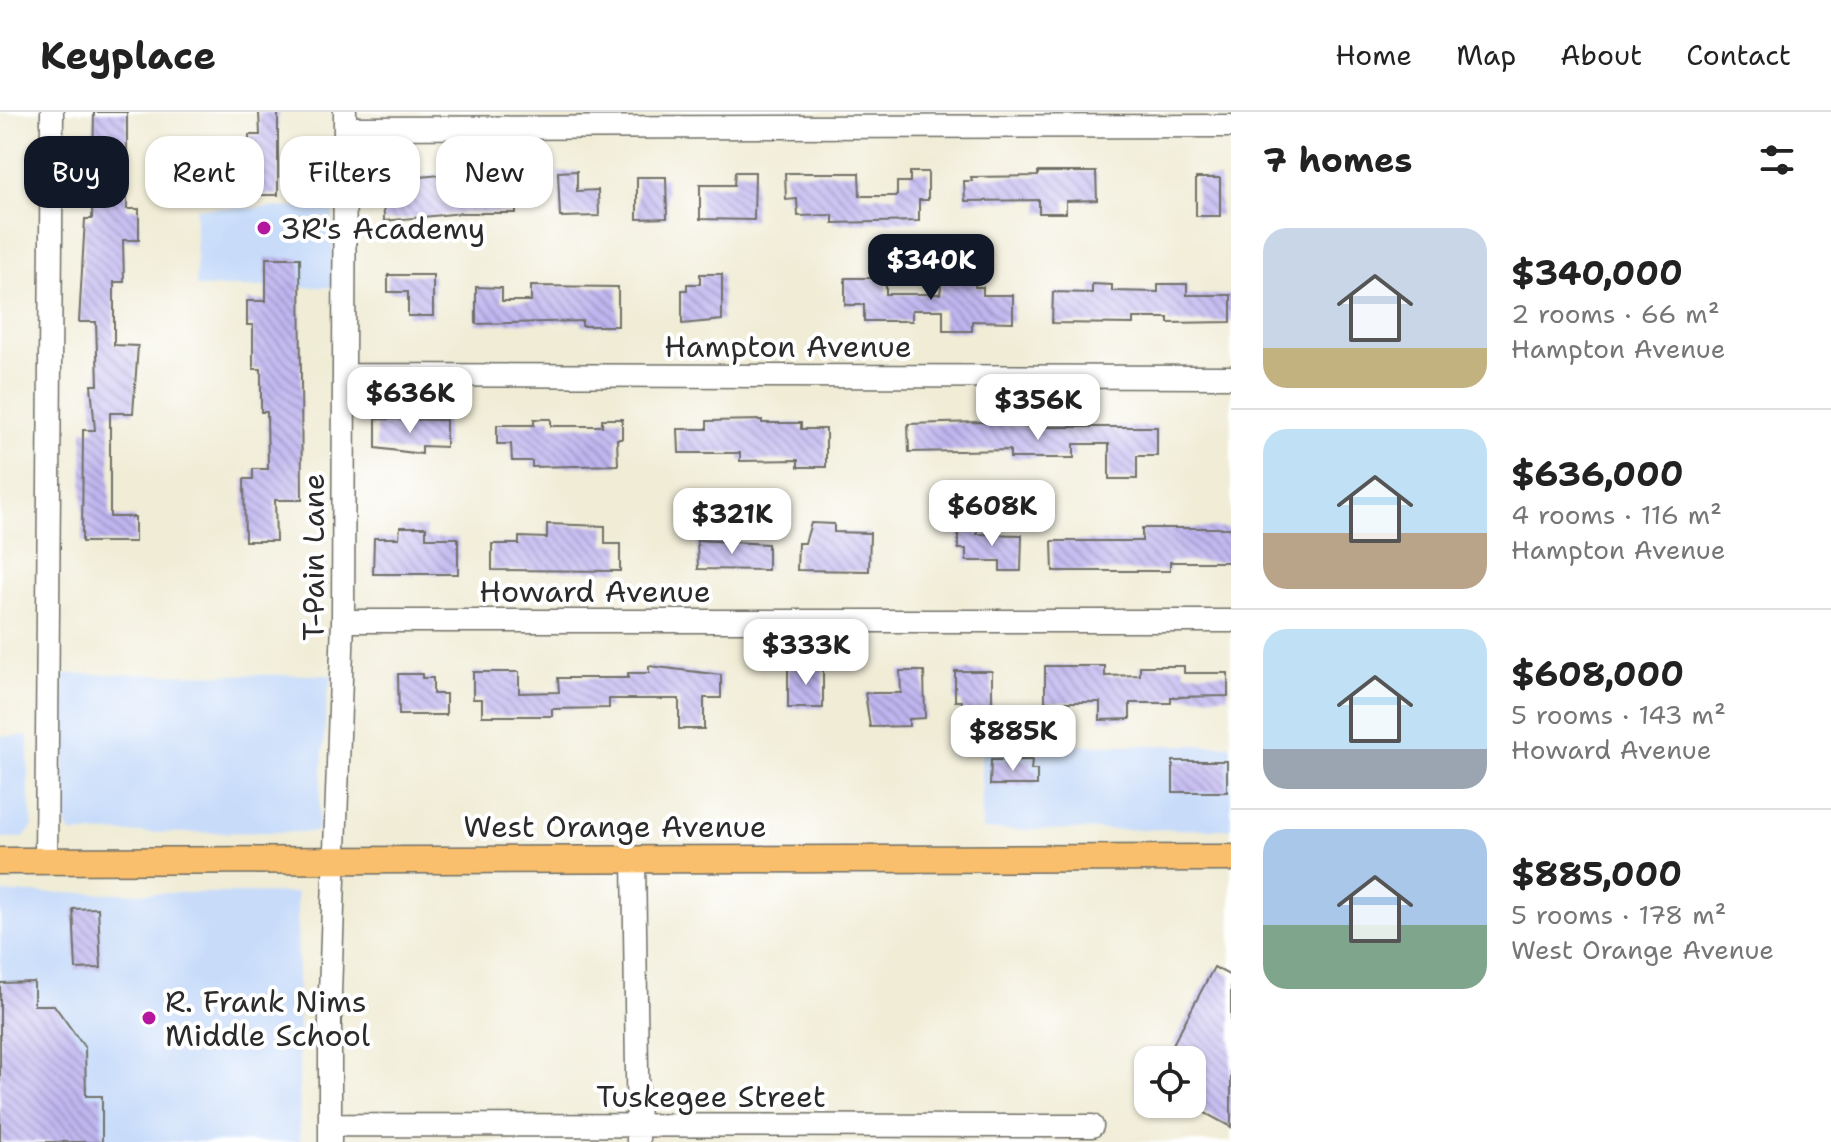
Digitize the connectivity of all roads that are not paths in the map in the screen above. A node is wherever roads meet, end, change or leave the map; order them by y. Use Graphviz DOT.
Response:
graph roads {
  1 [pos="52,112"];
  2 [pos="345,120"];
  3 [pos="1231,126"];
  4 [pos="344,375"];
  5 [pos="1231,377"];
  6 [pos="343,621"];
  7 [pos="1231,621"];
  8 [pos="336,858"];
  9 [pos="634,858"];
  10 [pos="1231,858"];
  11 [pos="0,861"];
  12 [pos="46,861"];
  13 [pos="1092,1126"];
  14 [pos="330,1134"];
  15 [pos="638,1134"];
  1 -- 12 [label="street"];
  2 -- 3 [label="street"];
  2 -- 4 [label="street, T-Pain Lane"];
  4 -- 5 [label="street, Hampton Avenue"];
  4 -- 6 [label="street, T-Pain Lane"];
  6 -- 7 [label="street, Howard Avenue"];
  6 -- 8 [label="street, T-Pain Lane"];
  8 -- 9 [label="main road, West Orange Avenue"];
  8 -- 12 [label="main road, West Orange Avenue"];
  8 -- 14 [label="street, T-Pain Lane"];
  9 -- 10 [label="main road, West Orange Avenue"];
  9 -- 15 [label="street"];
  11 -- 12 [label="main road, West Orange Avenue"];
  13 -- 15 [label="street, Tuskegee Street"];
  14 -- 15 [label="street, Tuskegee Street"];
}
